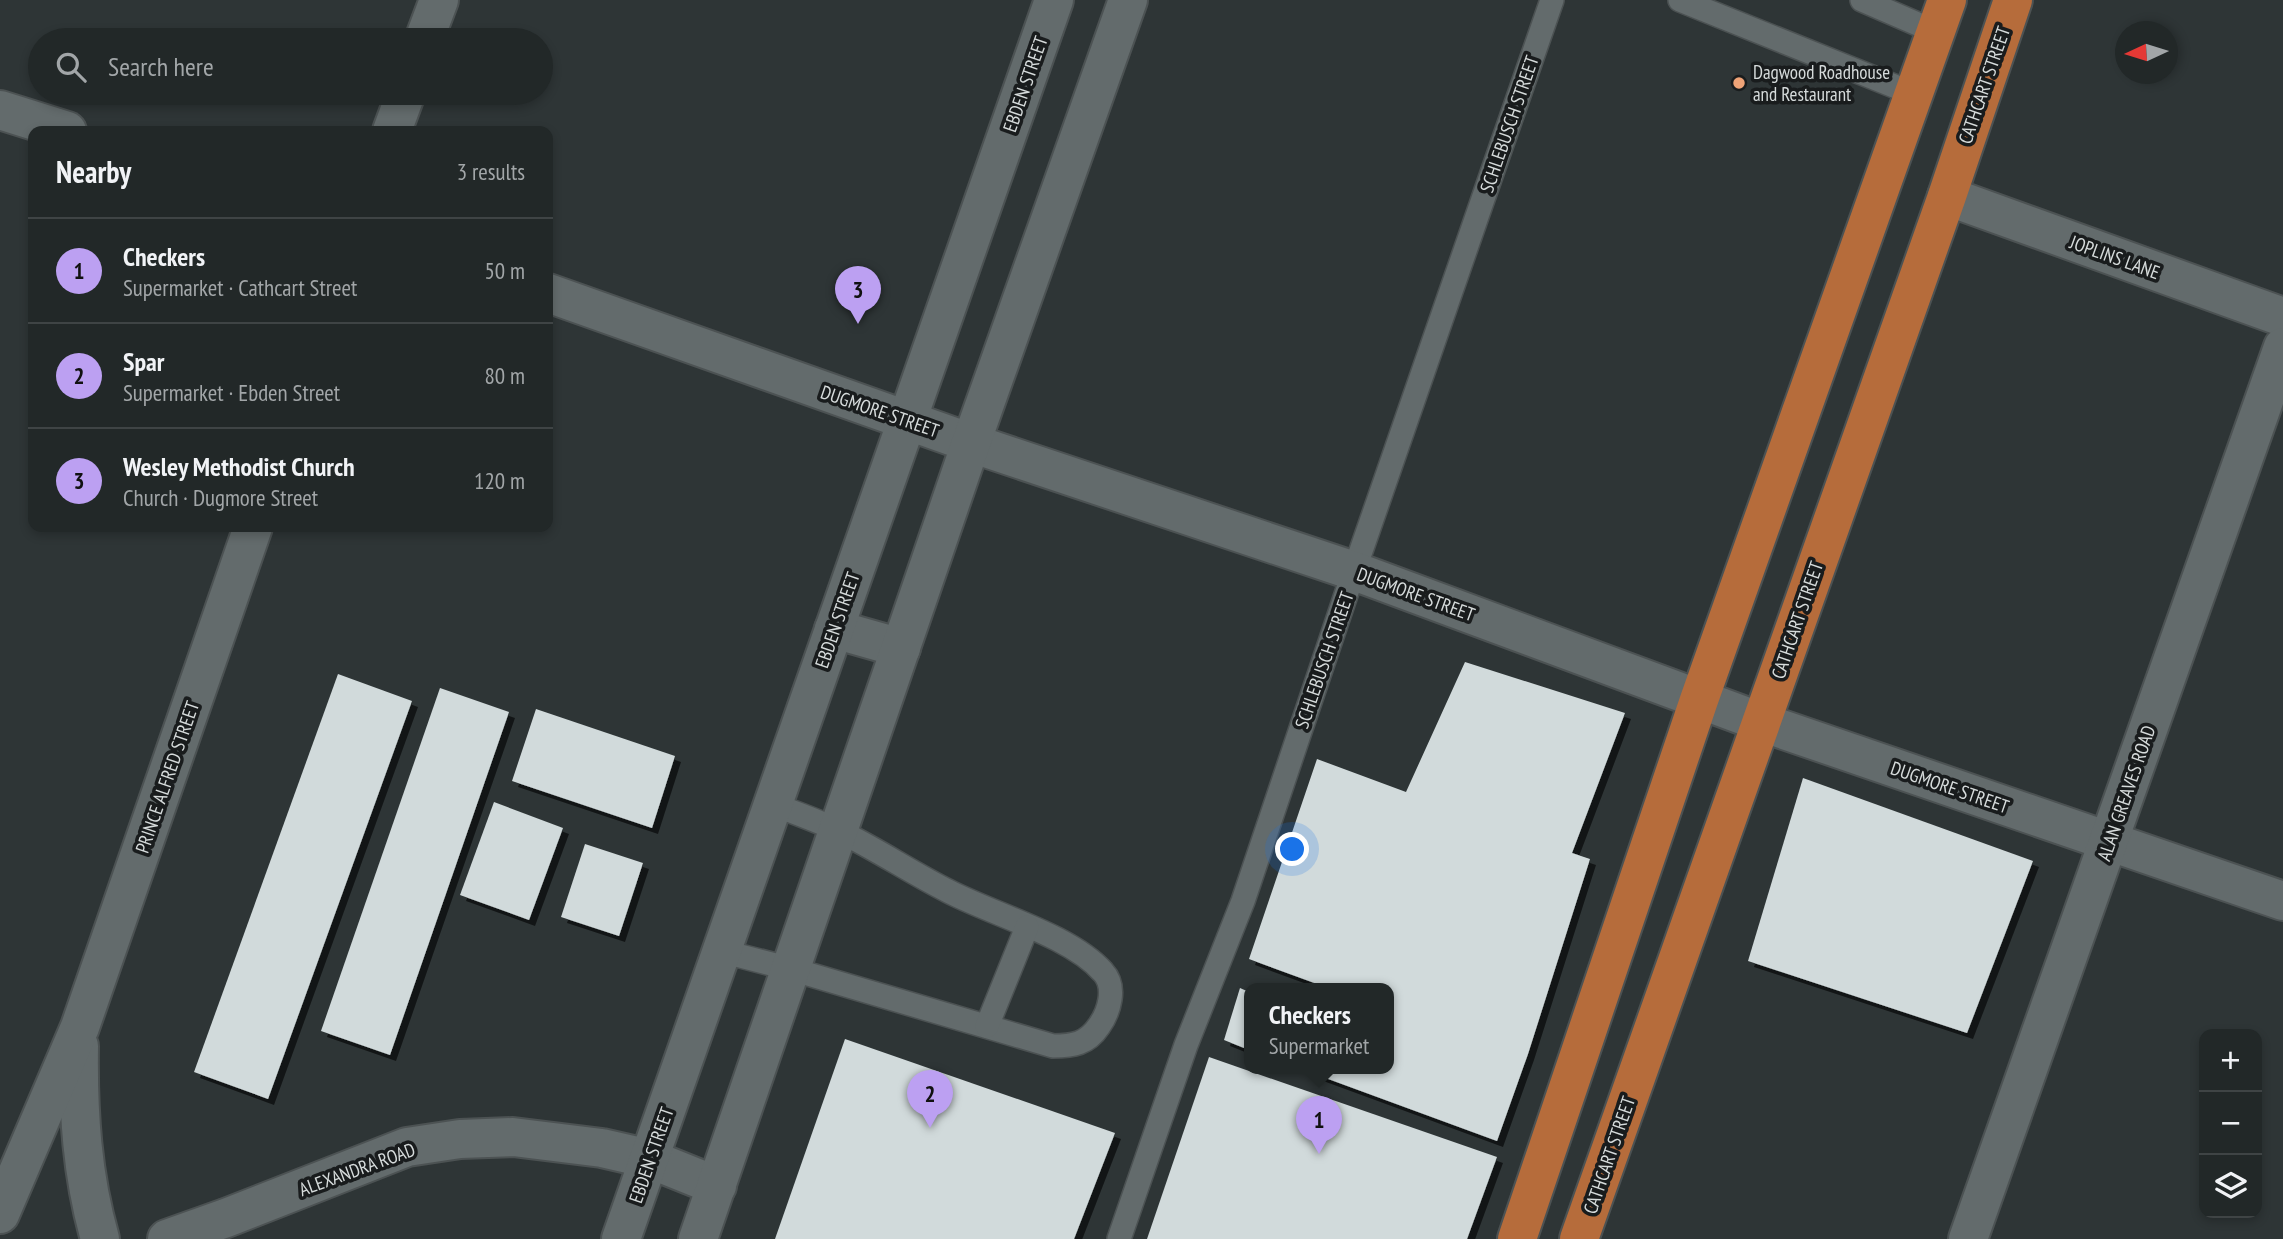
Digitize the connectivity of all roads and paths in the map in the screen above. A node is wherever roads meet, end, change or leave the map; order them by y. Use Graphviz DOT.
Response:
graph roads {
  1 [pos="439,0"];
  2 [pos="1054,0"];
  3 [pos="1128,0"];
  4 [pos="1552,0"];
  5 [pos="1680,0"];
  6 [pos="1862,0"];
  7 [pos="2012,0"];
  8 [pos="1941,16"];
  9 [pos="428,28"];
  10 [pos="1914,94"];
  11 [pos="402,105"];
  12 [pos="0,110"];
  13 [pos="51,126"];
  14 [pos="394,126"];
  15 [pos="1947,196"];
  16 [pos="553,295"];
  17 [pos="2283,317"];
  18 [pos="2283,347"];
  19 [pos="907,421"];
  20 [pos="971,443"];
  21 [pos="251,532"];
  22 [pos="1354,571"];
  23 [pos="834,629"];
  24 [pos="901,648"];
  25 [pos="1699,700"];
  26 [pos="1761,722"];
  27 [pos="772,804"];
  28 [pos="839,831"];
  29 [pos="2110,841"];
  30 [pos="2283,901"];
  31 [pos="1027,926"];
  32 [pos="721,951"];
  33 [pos="790,969"];
  34 [pos="987,1026"];
  35 [pos="80,1027"];
  36 [pos="650,1159"];
  37 [pos="717,1185"];
  38 [pos="0,1213"];
  39 [pos="225,1229"];
  40 [pos="100,1239"];
  41 [pos="167,1239"];
  42 [pos="621,1239"];
  43 [pos="698,1239"];
  44 [pos="1118,1239"];
  45 [pos="1517,1239"];
  46 [pos="1579,1239"];
  47 [pos="1968,1239"];
  1 -- 9 [label="street"];
  2 -- 19 [label="street, EBDEN STREET"];
  3 -- 20 [label="street"];
  4 -- 22 [label="lane, SCHLEBUSCH STREET"];
  5 -- 10 [label="lane"];
  6 -- 8 [label="lane"];
  7 -- 15 [label="highway, CATHCART STREET"];
  8 -- 10 [label="highway"];
  10 -- 25 [label="highway"];
  11 -- 14 [label="street"];
  12 -- 13 [label="street"];
  15 -- 17 [label="street, JOPLINS LANE"];
  15 -- 26 [label="highway, CATHCART STREET"];
  16 -- 19 [label="street, DUGMORE STREET"];
  18 -- 29 [label="street, ALAN GREAVES ROAD"];
  19 -- 20 [label="street, DUGMORE STREET"];
  19 -- 23 [label="street, EBDEN STREET"];
  20 -- 22 [label="street, DUGMORE STREET"];
  20 -- 24 [label="street"];
  21 -- 35 [label="street, PRINCE ALFRED STREET"];
  22 -- 25 [label="street, DUGMORE STREET"];
  22 -- 44 [label="lane, SCHLEBUSCH STREET"];
  23 -- 24 [label="street"];
  23 -- 27 [label="street, EBDEN STREET"];
  24 -- 28 [label="street"];
  25 -- 26 [label="street, DUGMORE STREET"];
  25 -- 45 [label="highway"];
  26 -- 29 [label="street, DUGMORE STREET"];
  26 -- 46 [label="highway, CATHCART STREET"];
  27 -- 28 [label="lane"];
  27 -- 32 [label="street, EBDEN STREET"];
  28 -- 31 [label="lane"];
  28 -- 33 [label="street"];
  29 -- 30 [label="street, DUGMORE STREET"];
  29 -- 47 [label="street, ALAN GREAVES ROAD"];
  31 -- 34 [label="lane"];
  31 -- 34 [label="lane"];
  32 -- 33 [label="lane"];
  32 -- 36 [label="street, EBDEN STREET"];
  33 -- 34 [label="lane"];
  33 -- 37 [label="street"];
  35 -- 38 [label="street, PRINCE ALFRED STREET"];
  35 -- 40 [label="street, PRINCE ALFRED STREET"];
  36 -- 37 [label="street, ALEXANDRA ROAD"];
  36 -- 39 [label="street, ALEXANDRA ROAD"];
  36 -- 42 [label="street, EBDEN STREET"];
  37 -- 43 [label="street"];
  39 -- 41 [label="street, ALEXANDRA ROAD"];
}
